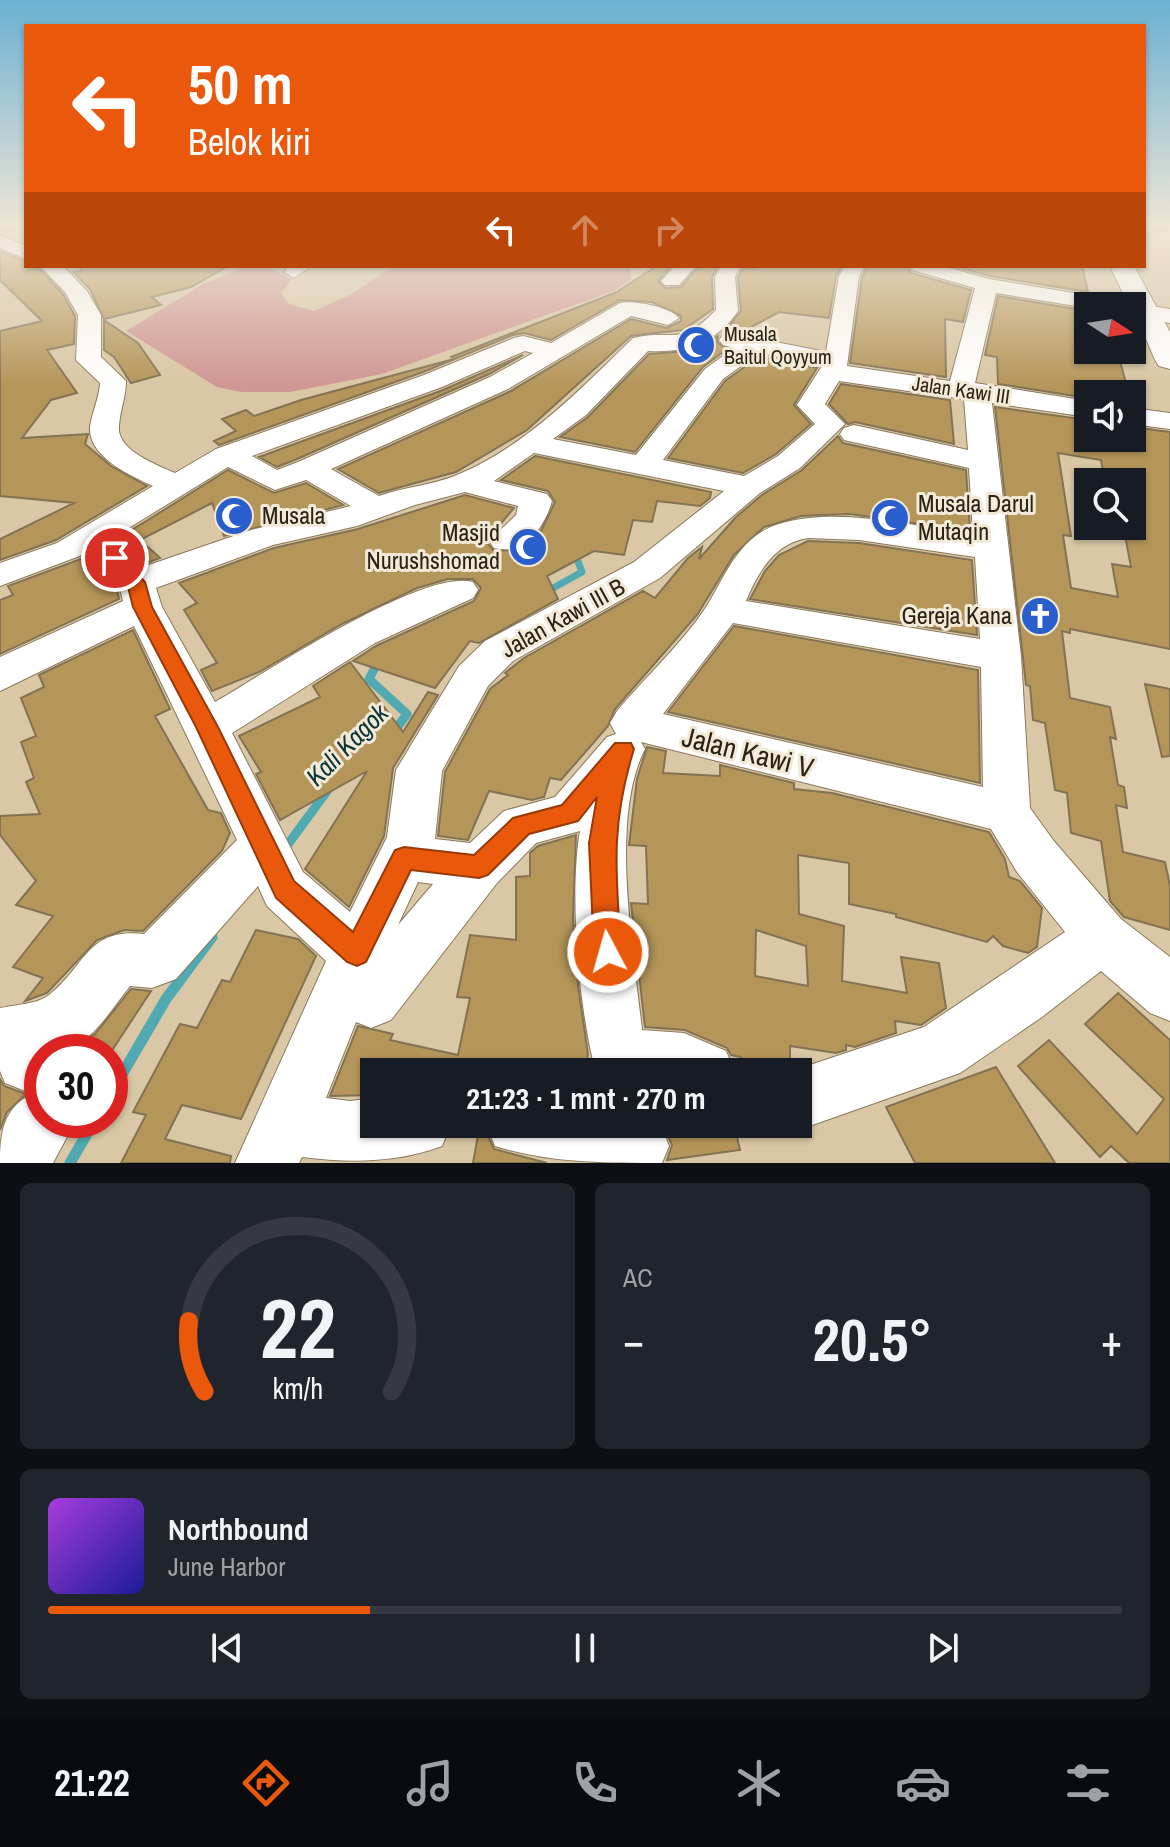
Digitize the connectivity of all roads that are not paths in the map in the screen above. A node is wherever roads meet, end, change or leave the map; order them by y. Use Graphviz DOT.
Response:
graph roads {
  1 [pos="64,278"];
  2 [pos="725,278"];
  3 [pos="849,278"];
  4 [pos="964,278"];
  5 [pos="1129,278"];
  6 [pos="987,285"];
  7 [pos="1074,299"];
  8 [pos="1150,312"];
  9 [pos="731,340"];
  10 [pos="644,342"];
  11 [pos="550,352"];
  12 [pos="1170,360"];
  13 [pos="835,367"];
  14 [pos="969,390"];
  15 [pos="1074,407"];
  16 [pos="1146,418"];
  17 [pos="1170,421"];
  18 [pos="854,434"];
  19 [pos="530,444"];
  20 [pos="227,455"];
  21 [pos="985,461"];
  22 [pos="642,467"];
  23 [pos="309,468"];
  24 [pos="465,483"];
  25 [pos="176,485"];
  26 [pos="749,486"];
  27 [pos="374,508"];
  28 [pos="94,535"];
  29 [pos="506,541"];
  30 [pos="992,549"];
  31 [pos="0,575"];
  32 [pos="460,590"];
  33 [pos="140,594"];
  34 [pos="724,609"];
  35 [pos="1001,656"];
  36 [pos="0,676"];
  37 [pos="207,727"];
  38 [pos="627,736"];
  39 [pos="1007,813"];
  40 [pos="404,858"];
  41 [pos="272,865"];
  42 [pos="479,867"];
  43 [pos="1102,937"];
  44 [pos="364,976"];
  45 [pos="1170,993"];
  46 [pos="23,1046"];
  47 [pos="622,1058"];
  48 [pos="812,1094"];
  49 [pos="360,1132"];
  50 [pos="32,1138"];
  51 [pos="601,1138"];
  52 [pos="277,1143"];
  53 [pos="637,1144"];
  54 [pos="15,1163"];
  1 -- 25 [label="street"];
  2 -- 9 [label="street"];
  3 -- 13 [label="street, Jalan Kawi III B"];
  4 -- 6 [label="street"];
  5 -- 8 [label="main road"];
  6 -- 7 [label="street"];
  6 -- 14 [label="street"];
  8 -- 12 [label="main road"];
  9 -- 10 [label="street"];
  9 -- 13 [label="street"];
  9 -- 22 [label="street"];
  10 -- 11 [label="street"];
  10 -- 19 [label="street"];
  11 -- 20 [label="street"];
  11 -- 23 [label="street"];
  13 -- 14 [label="street, Jalan Kawi III"];
  13 -- 26 [label="street, Jalan Kawi III B"];
  14 -- 15 [label="street, Jalan Kawi III"];
  14 -- 21 [label="street"];
  16 -- 17 [label="street"];
  18 -- 21 [label="street"];
  19 -- 22 [label="street"];
  19 -- 24 [label="street"];
  20 -- 23 [label="street"];
  20 -- 25 [label="street"];
  21 -- 30 [label="street"];
  22 -- 26 [label="street"];
  23 -- 27 [label="street"];
  24 -- 27 [label="street"];
  24 -- 29 [label="street"];
  25 -- 28 [label="street"];
  26 -- 40 [label="street, Jalan Kawi III B"];
  27 -- 33 [label="street"];
  28 -- 31 [label="street"];
  28 -- 33 [label="street"];
  30 -- 34 [label="street"];
  30 -- 35 [label="street"];
  32 -- 37 [label="street"];
  33 -- 36 [label="street"];
  33 -- 37 [label="street"];
  34 -- 35 [label="street"];
  34 -- 38 [label="street"];
  35 -- 39 [label="street"];
  37 -- 41 [label="street"];
  38 -- 39 [label="street, Jalan Kawi V"];
  38 -- 42 [label="street"];
  38 -- 47 [label="street"];
  39 -- 43 [label="street"];
  40 -- 42 [label="street"];
  40 -- 44 [label="street, Jalan Kawi III B"];
  41 -- 44 [label="street"];
  41 -- 46 [label="street"];
  42 -- 44 [label="street"];
  43 -- 45 [label="street"];
  43 -- 48 [label="street"];
  44 -- 52 [label="street"];
  49 -- 52 [label="street"];
  50 -- 54 [label="street"];
  51 -- 53 [label="street"];
}
